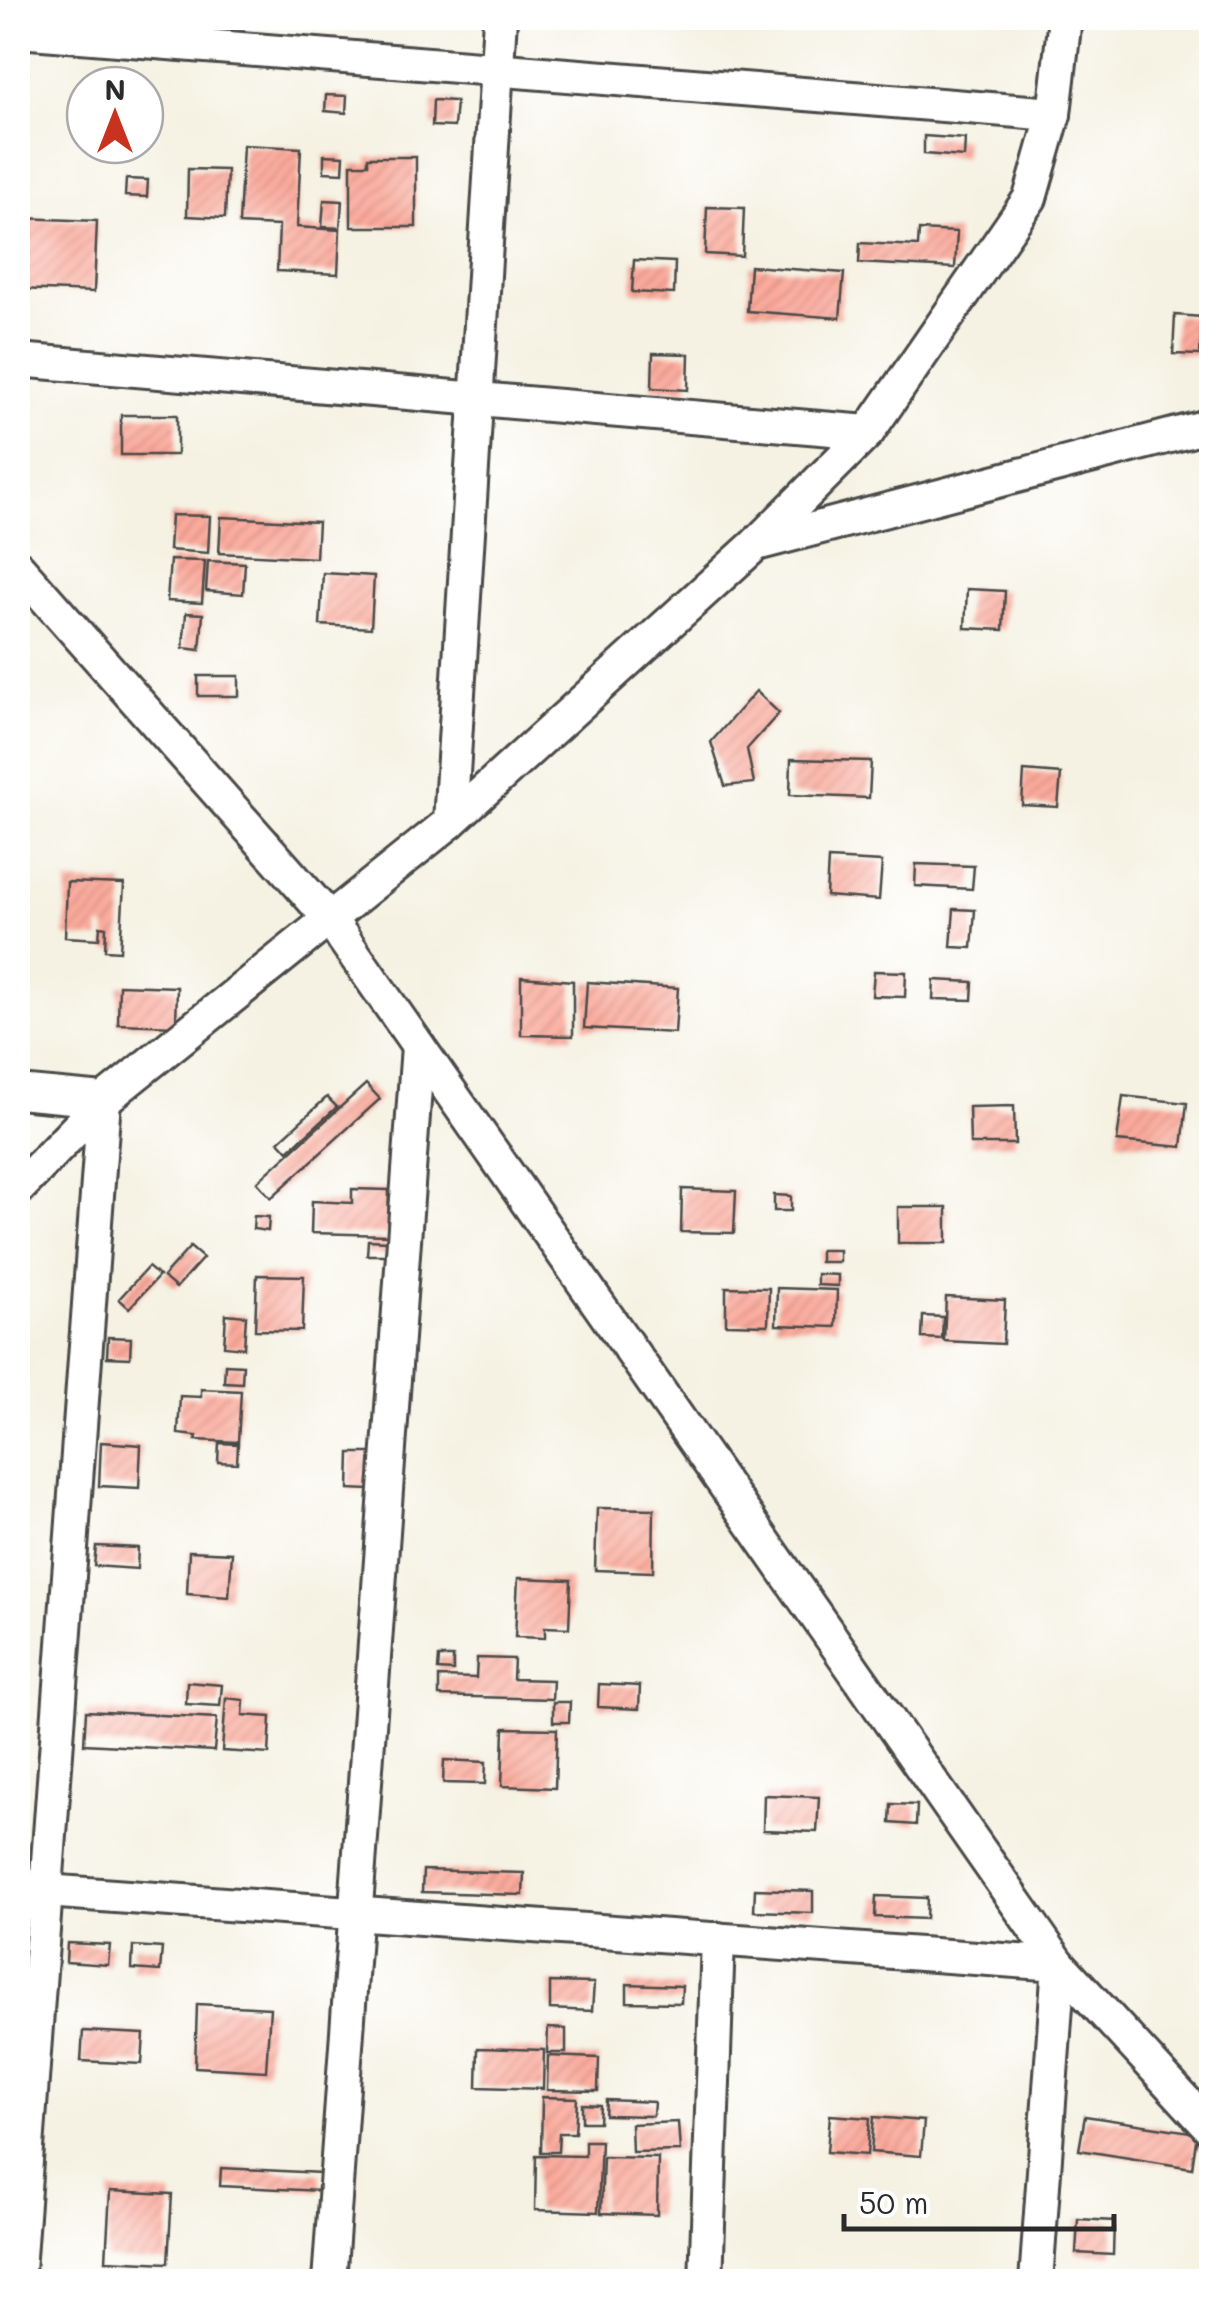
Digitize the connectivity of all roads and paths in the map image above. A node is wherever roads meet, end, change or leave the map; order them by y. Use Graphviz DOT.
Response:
graph roads {
  1 [pos="500,18"];
  2 [pos="1065,18"];
  3 [pos="18,31"];
  4 [pos="497,69"];
  5 [pos="1054,114"];
  6 [pos="18,360"];
  7 [pos="476,398"];
  8 [pos="1212,425"];
  9 [pos="868,432"];
  10 [pos="756,544"];
  11 [pos="18,567"];
  12 [pos="450,822"];
  13 [pos="329,918"];
  14 [pos="418,1046"];
  15 [pos="18,1092"];
  16 [pos="104,1100"];
  17 [pos="18,1189"];
  18 [pos="31,1890"];
  19 [pos="356,1913"];
  20 [pos="718,1939"];
  21 [pos="1059,1964"];
  22 [pos="1212,2130"];
  23 [pos="18,2270"];
  24 [pos="329,2282"];
  25 [pos="706,2282"];
  26 [pos="1036,2282"];
  1 -- 4 [label="street"];
  2 -- 5 [label="street"];
  3 -- 4 [label="street"];
  4 -- 5 [label="street"];
  4 -- 7 [label="street"];
  5 -- 9 [label="street"];
  6 -- 7 [label="street"];
  7 -- 9 [label="street"];
  7 -- 12 [label="street"];
  8 -- 10 [label="street"];
  9 -- 10 [label="street"];
  10 -- 12 [label="street"];
  11 -- 13 [label="street"];
  12 -- 13 [label="street"];
  13 -- 14 [label="street"];
  13 -- 16 [label="street"];
  14 -- 19 [label="street"];
  14 -- 21 [label="street"];
  15 -- 16 [label="street"];
  16 -- 17 [label="street"];
  16 -- 18 [label="street"];
  18 -- 19 [label="street"];
  18 -- 23 [label="street"];
  19 -- 20 [label="street"];
  19 -- 24 [label="street"];
  20 -- 21 [label="street"];
  20 -- 25 [label="street"];
  21 -- 22 [label="street"];
  21 -- 26 [label="street"];
}
